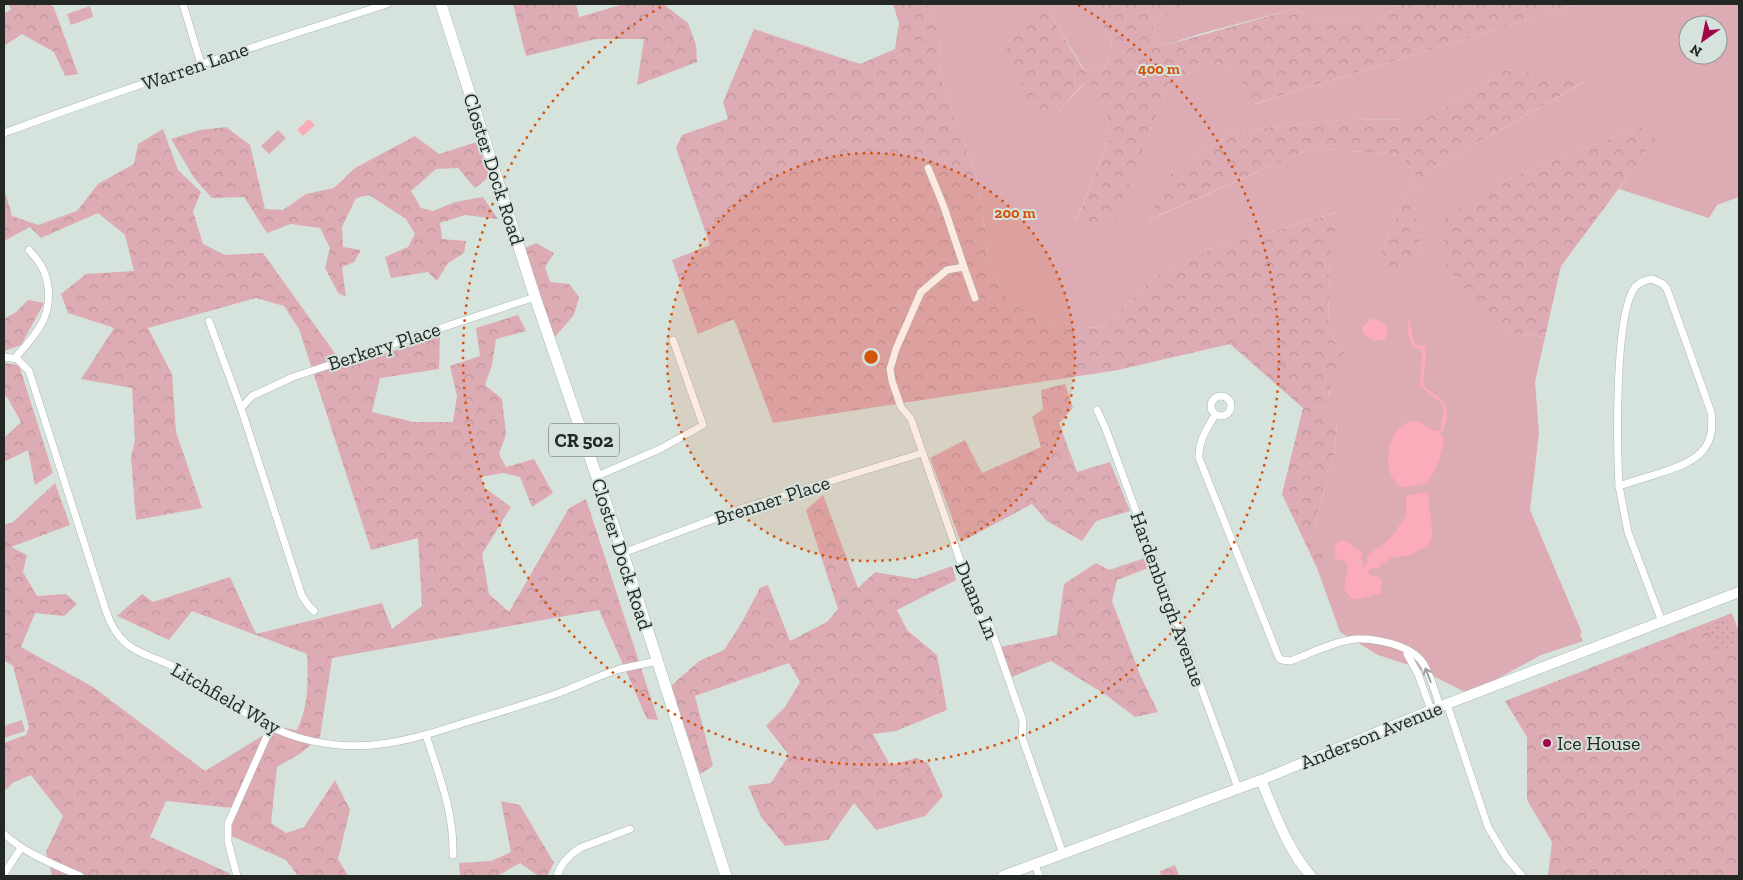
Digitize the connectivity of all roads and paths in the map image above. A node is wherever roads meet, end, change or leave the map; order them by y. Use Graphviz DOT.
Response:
graph roads {
  1 [pos="183,4"];
  2 [pos="387,4"];
  3 [pos="442,4"];
  4 [pos="201,64"];
  5 [pos="4,134"];
  6 [pos="928,168"];
  7 [pos="29,250"];
  8 [pos="964,267"];
  9 [pos="535,296"];
  10 [pos="975,298"];
  11 [pos="209,321"];
  12 [pos="673,340"];
  13 [pos="4,357"];
  14 [pos="15,358"];
  15 [pos="241,408"];
  16 [pos="1097,410"];
  17 [pos="1215,415"];
  18 [pos="922,453"];
  19 [pos="597,476"];
  20 [pos="1619,486"];
  21 [pos="622,553"];
  22 [pos="1739,592"];
  23 [pos="314,611"];
  24 [pos="1662,622"];
  25 [pos="657,661"];
  26 [pos="1439,706"];
  27 [pos="271,727"];
  28 [pos="426,735"];
  29 [pos="1262,780"];
  30 [pos="1238,788"];
  31 [pos="630,829"];
  32 [pos="4,834"];
  33 [pos="21,848"];
  34 [pos="1063,854"];
  35 [pos="453,855"];
  36 [pos="1034,864"];
  37 [pos="4,874"];
  38 [pos="80,876"];
  39 [pos="237,876"];
  40 [pos="557,876"];
  41 [pos="726,876"];
  42 [pos="1003,876"];
  43 [pos="1038,876"];
  44 [pos="1312,876"];
  45 [pos="1522,876"];
  1 -- 4 [label="street"];
  2 -- 4 [label="street, Warren Lane"];
  3 -- 9 [label="main road, Closter Dock Road / CR 502"];
  4 -- 5 [label="street, Warren Lane"];
  6 -- 8 [label="street"];
  7 -- 14 [label="street"];
  8 -- 10 [label="street"];
  8 -- 18 [label="street, Duane Ln"];
  9 -- 15 [label="street, Berkery Place"];
  9 -- 19 [label="main road, Closter Dock Road / CR 502"];
  11 -- 15 [label="street"];
  12 -- 19 [label="street"];
  13 -- 14 [label="street"];
  14 -- 27 [label="street, Litchfield Way"];
  15 -- 23 [label="street"];
  16 -- 30 [label="street, Hardenburgh Avenue"];
  17 -- 26 [label="street"];
  18 -- 21 [label="street, Brenner Place"];
  18 -- 34 [label="street, Duane Ln"];
  19 -- 21 [label="main road, Closter Dock Road / CR 502"];
  20 -- 20 [label="street"];
  20 -- 24 [label="street"];
  21 -- 25 [label="main road, Closter Dock Road / CR 502"];
  22 -- 24 [label="main road, Anderson Avenue"];
  24 -- 26 [label="main road, Anderson Avenue"];
  25 -- 28 [label="street, Litchfield Way"];
  25 -- 41 [label="main road, Closter Dock Road / CR 502"];
  26 -- 29 [label="main road, Anderson Avenue"];
  26 -- 45 [label="street"];
  27 -- 28 [label="street, Litchfield Way"];
  27 -- 39 [label="street"];
  28 -- 35 [label="street"];
  29 -- 30 [label="main road, Anderson Avenue"];
  29 -- 44 [label="main road"];
  30 -- 34 [label="main road, Anderson Avenue"];
  31 -- 40 [label="street"];
  32 -- 33 [label="street"];
  33 -- 37 [label="street"];
  33 -- 38 [label="street"];
  34 -- 36 [label="main road, Anderson Avenue"];
  36 -- 42 [label="main road, Anderson Avenue"];
  36 -- 43 [label="street"];
}
